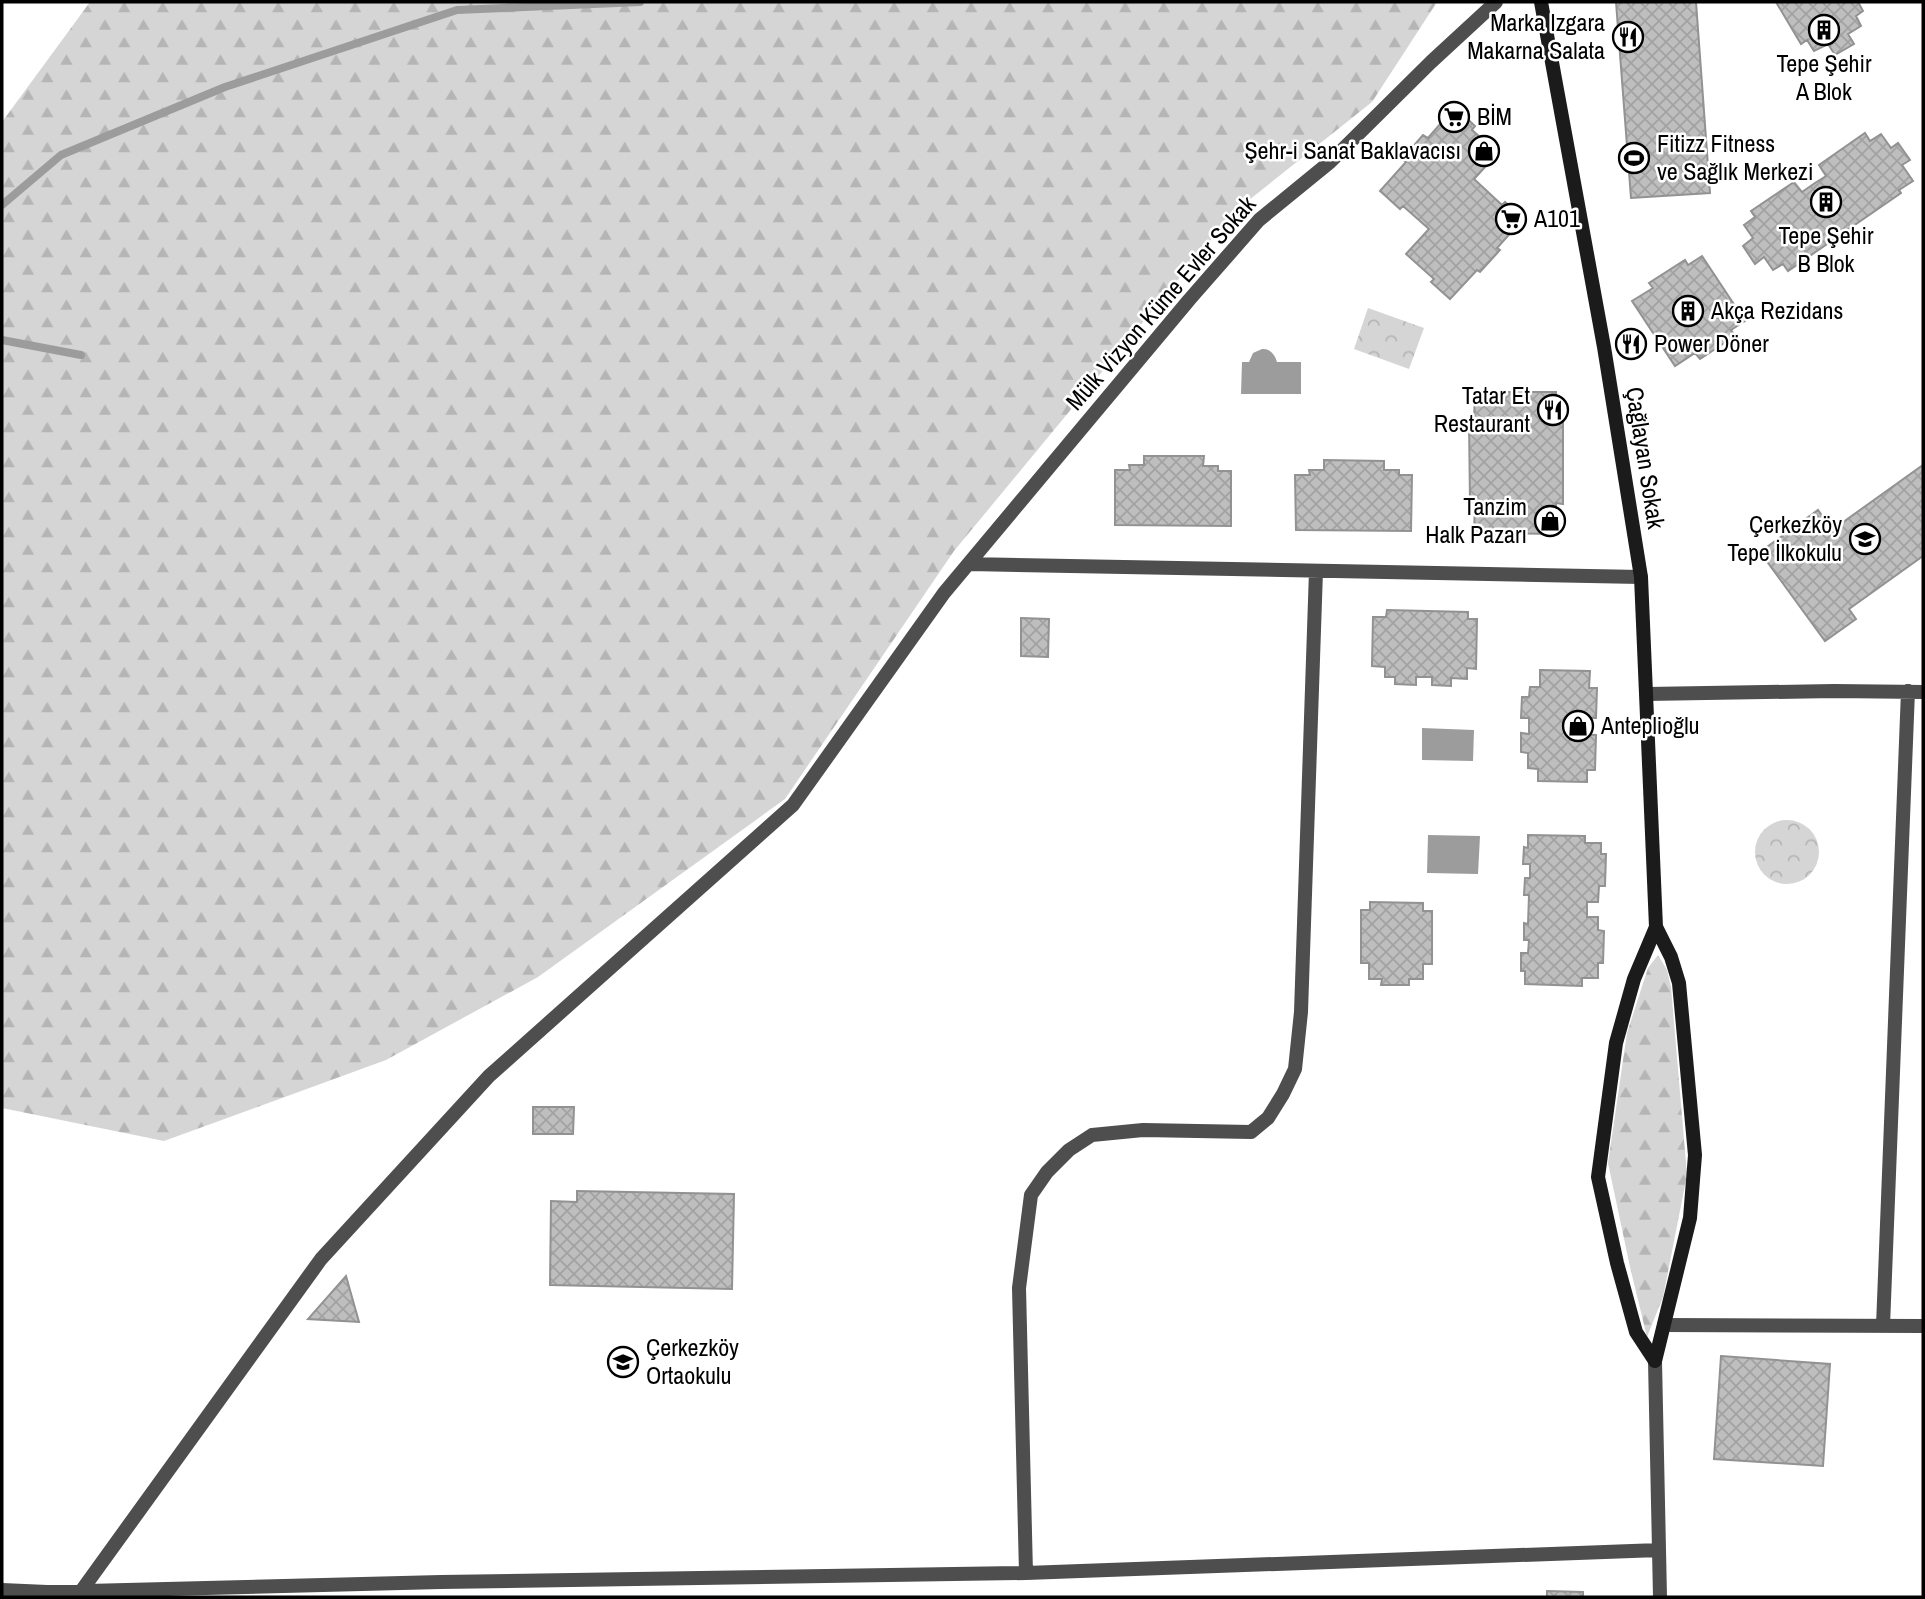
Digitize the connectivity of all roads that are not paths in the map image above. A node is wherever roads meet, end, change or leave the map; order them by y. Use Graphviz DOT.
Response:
graph roads {
  1 [pos="1496,2"];
  2 [pos="1541,2"];
  3 [pos="969,564"];
  4 [pos="1316,571"];
  5 [pos="1641,578"];
  6 [pos="1916,692"];
  7 [pos="1647,694"];
  8 [pos="1656,927"];
  9 [pos="1664,1325"];
  10 [pos="1883,1326"];
  11 [pos="1923,1326"];
  12 [pos="1655,1361"];
  13 [pos="1660,1550"];
  14 [pos="1026,1573"];
  15 [pos="441,1582"];
  16 [pos="2,1590"];
  17 [pos="82,1590"];
  18 [pos="47,1595"];
  19 [pos="441,1597"];
  20 [pos="1660,1597"];
  1 -- 3 [label="street, Mülk Vizyon Küme Evler Sokak"];
  2 -- 5 [label="street, Çağlayan Sokak"];
  3 -- 4 [label="street"];
  3 -- 17 [label="street, Mülk Vizyon Küme Evler Sokak"];
  4 -- 5 [label="street"];
  4 -- 14 [label="street"];
  5 -- 7 [label="street, Çağlayan Sokak"];
  6 -- 7 [label="street"];
  6 -- 10 [label="street"];
  7 -- 8 [label="street, Çağlayan Sokak"];
  8 -- 9 [label="street"];
  8 -- 12 [label="street"];
  9 -- 10 [label="street"];
  9 -- 12 [label="street"];
  10 -- 11 [label="street"];
  12 -- 13 [label="street"];
  13 -- 14 [label="street"];
  13 -- 20 [label="street"];
  14 -- 15 [label="street"];
  15 -- 17 [label="street"];
  15 -- 19 [label="street"];
  16 -- 18 [label="street"];
  17 -- 18 [label="street"];
}
